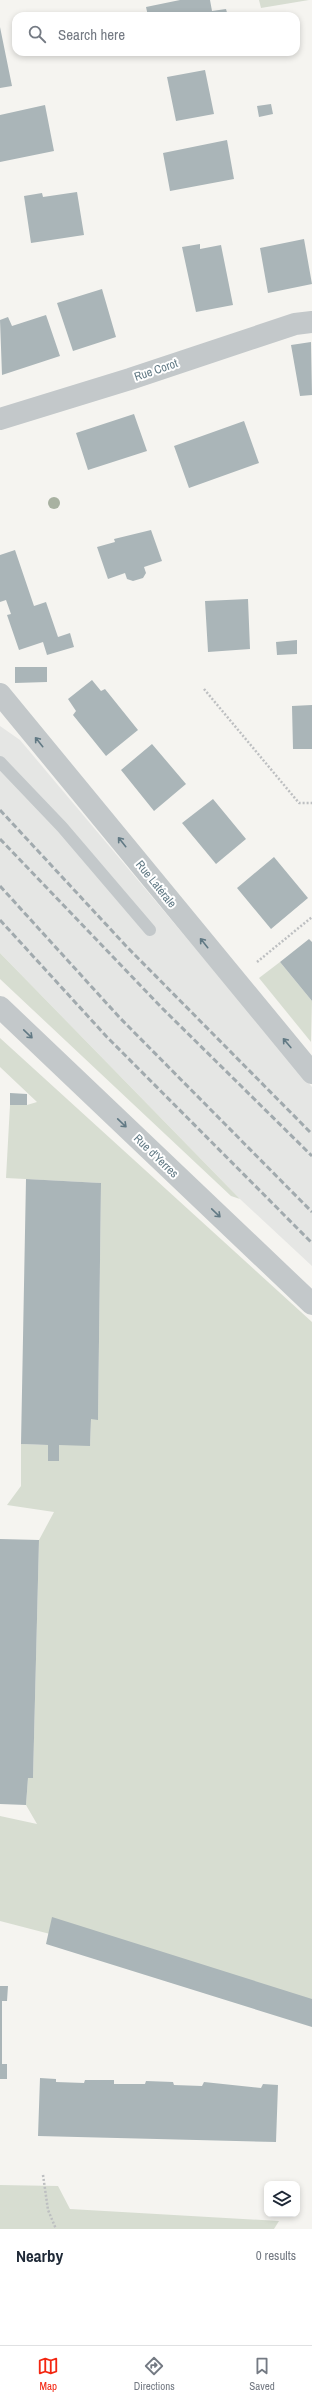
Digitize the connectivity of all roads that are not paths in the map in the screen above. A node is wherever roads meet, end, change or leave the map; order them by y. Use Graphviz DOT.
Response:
graph roads {
  1 [pos="312,322"];
  2 [pos="0,419"];
  3 [pos="0,694"];
  4 [pos="0,762"];
  5 [pos="150,930"];
  6 [pos="0,1007"];
  7 [pos="312,1073"];
  8 [pos="312,1304"];
  1 -- 2 [label="street, Rue Corot"];
  7 -- 3 [label="street, Rue Latérale, one-way"];
  4 -- 5 [label="lane"];
  6 -- 8 [label="street, Rue d'Yerres, one-way"];
}
